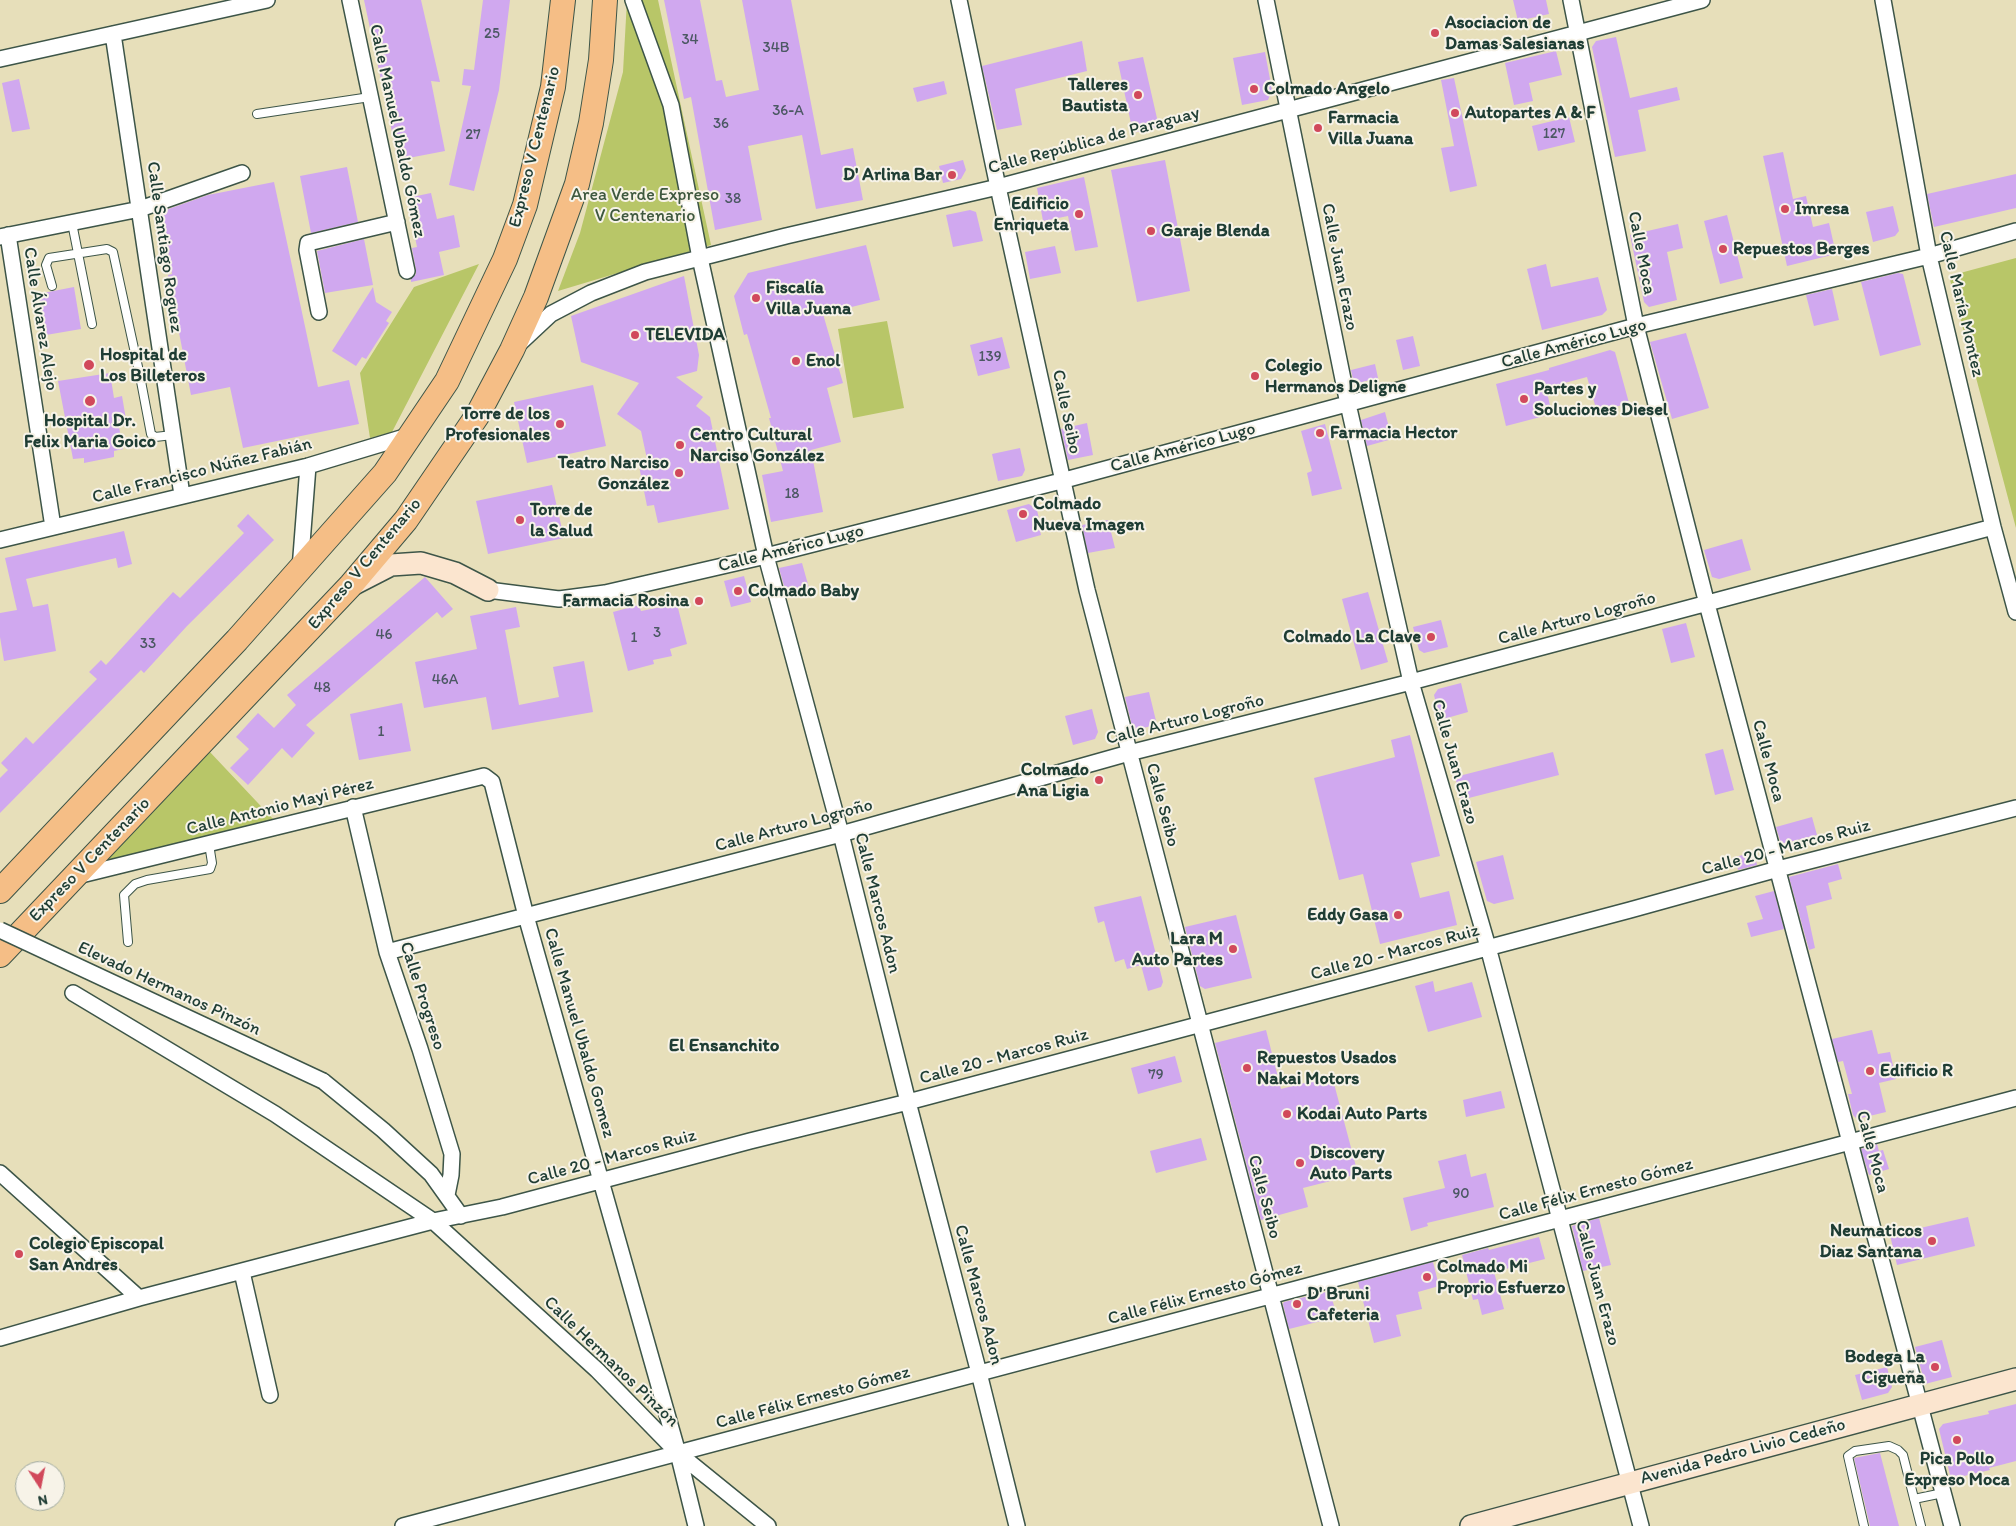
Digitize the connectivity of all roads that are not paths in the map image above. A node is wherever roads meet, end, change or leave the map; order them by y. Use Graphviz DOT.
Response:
graph roads {
  1 [pos="267,0"];
  2 [pos="350,0"];
  3 [pos="563,0"];
  4 [pos="605,0"];
  5 [pos="633,0"];
  6 [pos="959,0"];
  7 [pos="1266,0"];
  8 [pos="1570,0"];
  9 [pos="1702,0"];
  10 [pos="1883,0"];
  11 [pos="1577,32"];
  12 [pos="113,34"];
  13 [pos="0,59"];
  14 [pos="370,97"];
  15 [pos="1288,109"];
  16 [pos="257,114"];
  17 [pos="242,173"];
  18 [pos="998,187"];
  19 [pos="140,209"];
  20 [pos="397,222"];
  21 [pos="72,223"];
  22 [pos="2016,232"];
  23 [pos="4,236"];
  24 [pos="78,253"];
  25 [pos="1929,256"];
  26 [pos="700,258"];
  27 [pos="407,270"];
  28 [pos="52,286"];
  29 [pos="319,312"];
  30 [pos="92,324"];
  31 [pos="1636,326"];
  32 [pos="512,350"];
  33 [pos="163,372"];
  34 [pos="140,376"];
  35 [pos="1348,404"];
  36 [pos="173,435"];
  37 [pos="411,435"];
  38 [pos="308,466"];
  39 [pos="1061,481"];
  40 [pos="182,495"];
  41 [pos="53,527"];
  42 [pos="1993,527"];
  43 [pos="0,540"];
  44 [pos="766,556"];
  45 [pos="300,569"];
  46 [pos="351,586"];
  47 [pos="488,590"];
  48 [pos="1707,604"];
  49 [pos="2016,612"];
  50 [pos="1411,682"];
  51 [pos="1129,753"];
  52 [pos="492,782"];
  53 [pos="353,807"];
  54 [pos="2016,808"];
  55 [pos="841,834"];
  56 [pos="209,844"];
  57 [pos="1778,868"];
  58 [pos="75,876"];
  59 [pos="0,891"];
  60 [pos="526,916"];
  61 [pos="0,930"];
  62 [pos="128,942"];
  63 [pos="1488,947"];
  64 [pos="387,952"];
  65 [pos="0,955"];
  66 [pos="73,993"];
  67 [pos="1200,1024"];
  68 [pos="2016,1098"];
  69 [pos="908,1102"];
  70 [pos="1850,1142"];
  71 [pos="0,1173"];
  72 [pos="600,1180"];
  73 [pos="447,1195"];
  74 [pos="461,1216"];
  75 [pos="1560,1218"];
  76 [pos="432,1221"];
  77 [pos="242,1272"];
  78 [pos="1271,1296"];
  79 [pos="139,1298"];
  80 [pos="0,1338"];
  81 [pos="979,1373"];
  82 [pos="2016,1379"];
  83 [pos="270,1395"];
  84 [pos="1920,1404"];
  85 [pos="678,1453"];
  86 [pos="1629,1483"];
  87 [pos="1943,1493"];
  88 [pos="1914,1499"];
  89 [pos="403,1526"];
  90 [pos="696,1526"];
  91 [pos="768,1526"];
  92 [pos="1017,1526"];
  93 [pos="1331,1526"];
  94 [pos="1471,1526"];
  95 [pos="1641,1526"];
  96 [pos="1864,1526"];
  97 [pos="1921,1526"];
  98 [pos="1952,1526"];
  1 -- 12 [label="street"];
  2 -- 14 [label="street, Calle Manuel Ubaldo Gómez"];
  3 -- 37 [label="main road, Expreso V Centenario"];
  4 -- 32 [label="main road, Expreso V Centenario"];
  5 -- 26 [label="street"];
  6 -- 18 [label="street, Calle Seibo"];
  7 -- 15 [label="street, Calle Juan Erazo"];
  8 -- 11 [label="street, Calle Moca"];
  9 -- 11 [label="street, Calle República de Paraguay"];
  10 -- 25 [label="street, Calle María Montez"];
  11 -- 15 [label="street, Calle República de Paraguay"];
  11 -- 31 [label="street, Calle Moca"];
  12 -- 13 [label="street"];
  12 -- 19 [label="street, Calle Santiago Roguez"];
  14 -- 16 [label="lane"];
  14 -- 20 [label="street, Calle Manuel Ubaldo Gómez"];
  15 -- 18 [label="street, Calle República de Paraguay"];
  15 -- 35 [label="street, Calle Juan Erazo"];
  17 -- 19 [label="street"];
  18 -- 26 [label="street, Calle República de Paraguay"];
  18 -- 39 [label="street, Calle Seibo"];
  19 -- 21 [label="street"];
  19 -- 33 [label="street, Calle Santiago Roguez"];
  20 -- 27 [label="street, Calle Manuel Ubaldo Gómez"];
  20 -- 29 [label="street"];
  21 -- 23 [label="street"];
  21 -- 24 [label="lane"];
  22 -- 25 [label="street, Calle Américo Lugo"];
  23 -- 41 [label="street, Calle Álvarez Alejo"];
  24 -- 28 [label="lane"];
  24 -- 30 [label="lane"];
  24 -- 34 [label="lane"];
  25 -- 31 [label="street, Calle Américo Lugo"];
  25 -- 42 [label="street, Calle María Montez"];
  26 -- 32 [label="street, Calle República de Paraguay"];
  26 -- 44 [label="street, Calle Marcos Adon"];
  31 -- 35 [label="street, Calle Américo Lugo"];
  31 -- 48 [label="street, Calle Moca"];
  32 -- 46 [label="main road, Expreso V Centenario"];
  33 -- 34 [label="lane"];
  33 -- 36 [label="street, Calle Santiago Roguez"];
  34 -- 36 [label="lane"];
  35 -- 39 [label="street, Calle Américo Lugo"];
  35 -- 50 [label="street, Calle Juan Erazo"];
  36 -- 40 [label="street, Calle Santiago Roguez"];
  37 -- 38 [label="street, Calle Francisco Núñez Fabián"];
  37 -- 45 [label="main road, Expreso V Centenario"];
  38 -- 40 [label="street, Calle Francisco Núñez Fabián"];
  38 -- 45 [label="street"];
  39 -- 44 [label="street, Calle Américo Lugo"];
  39 -- 51 [label="street, Calle Seibo"];
  40 -- 41 [label="street, Calle Francisco Núñez Fabián"];
  41 -- 43 [label="street, Calle Francisco Núñez Fabián"];
  42 -- 48 [label="street, Calle Arturo Logroño"];
  42 -- 49 [label="street, Calle María Montez"];
  44 -- 47 [label="street, Calle Américo Lugo"];
  44 -- 55 [label="street, Calle Marcos Adon"];
  45 -- 59 [label="main road, Expreso V Centenario"];
  46 -- 47 [label="main road, Calle Américo Lugo"];
  46 -- 58 [label="main road, Expreso V Centenario"];
  48 -- 50 [label="street, Calle Arturo Logroño"];
  48 -- 57 [label="street, Calle Moca"];
  50 -- 51 [label="street, Calle Arturo Logroño"];
  50 -- 63 [label="street, Calle Juan Erazo"];
  51 -- 55 [label="street, Calle Arturo Logroño"];
  51 -- 67 [label="street, Calle Seibo"];
  52 -- 53 [label="street, Calle Antonio Mayi Pérez"];
  52 -- 60 [label="street, Calle Manuel Ubaldo Gomez"];
  53 -- 56 [label="street, Calle Antonio Mayi Pérez"];
  53 -- 64 [label="street, Calle Progreso"];
  54 -- 57 [label="street, Calle 20 - Marcos Ruiz"];
  55 -- 60 [label="street, Calle Arturo Logroño"];
  55 -- 69 [label="street, Calle Marcos Adon"];
  56 -- 58 [label="street, Calle Antonio Mayi Pérez"];
  56 -- 62 [label="lane"];
  57 -- 63 [label="street, Calle 20 - Marcos Ruiz"];
  57 -- 70 [label="street, Calle Moca"];
  58 -- 65 [label="main road, Expreso V Centenario"];
  60 -- 64 [label="street, Calle Arturo Logroño"];
  60 -- 72 [label="street, Calle Manuel Ubaldo Gomez"];
  61 -- 73 [label="street, Elevado Hermanos Pinzón, bridge"];
  63 -- 67 [label="street, Calle 20 - Marcos Ruiz"];
  63 -- 75 [label="street, Calle Juan Erazo"];
  64 -- 73 [label="street, Calle Progreso"];
  66 -- 76 [label="street, Calle Hermanos Pinzón"];
  67 -- 69 [label="street, Calle 20 - Marcos Ruiz"];
  67 -- 78 [label="street, Calle Seibo"];
  68 -- 70 [label="street, Calle Félix Ernesto Gómez"];
  69 -- 72 [label="street, Calle 20 - Marcos Ruiz"];
  69 -- 81 [label="street, Calle Marcos Adon"];
  70 -- 75 [label="street, Calle Félix Ernesto Gómez"];
  70 -- 84 [label="street, Calle Moca"];
  71 -- 79 [label="street"];
  72 -- 74 [label="street, Calle 20 - Marcos Ruiz"];
  72 -- 85 [label="street, Calle Manuel Ubaldo Gomez"];
  73 -- 74 [label="street"];
  74 -- 76 [label="street, Calle 20 - Marcos Ruiz"];
  75 -- 78 [label="street, Calle Félix Ernesto Gómez"];
  75 -- 86 [label="street, Calle Juan Erazo"];
  76 -- 77 [label="street, Calle 20 - Marcos Ruiz"];
  76 -- 85 [label="street, Calle Hermanos Pinzón"];
  77 -- 79 [label="street, Calle 20 - Marcos Ruiz"];
  77 -- 83 [label="street"];
  78 -- 81 [label="street, Calle Félix Ernesto Gómez"];
  78 -- 93 [label="street, Calle Seibo"];
  79 -- 80 [label="street, Calle 20 - Marcos Ruiz"];
  81 -- 85 [label="street, Calle Félix Ernesto Gómez"];
  81 -- 92 [label="street, Calle Marcos Adon"];
  82 -- 84 [label="main road, Avenida Pedro Livio Cedeño"];
  84 -- 86 [label="main road, Avenida Pedro Livio Cedeño"];
  84 -- 87 [label="street, Calle Moca"];
  85 -- 89 [label="street, Calle Félix Ernesto Gómez"];
  85 -- 90 [label="street, Calle Manuel Ubaldo Gomez"];
  85 -- 91 [label="street, Calle Hermanos Pinzón"];
  86 -- 94 [label="main road, Avenida Pedro Livio Cedeño"];
  86 -- 95 [label="street, Calle Juan Erazo"];
  87 -- 88 [label="lane"];
  87 -- 98 [label="street, Calle Moca"];
  88 -- 96 [label="lane"];
  88 -- 97 [label="lane"];
}
